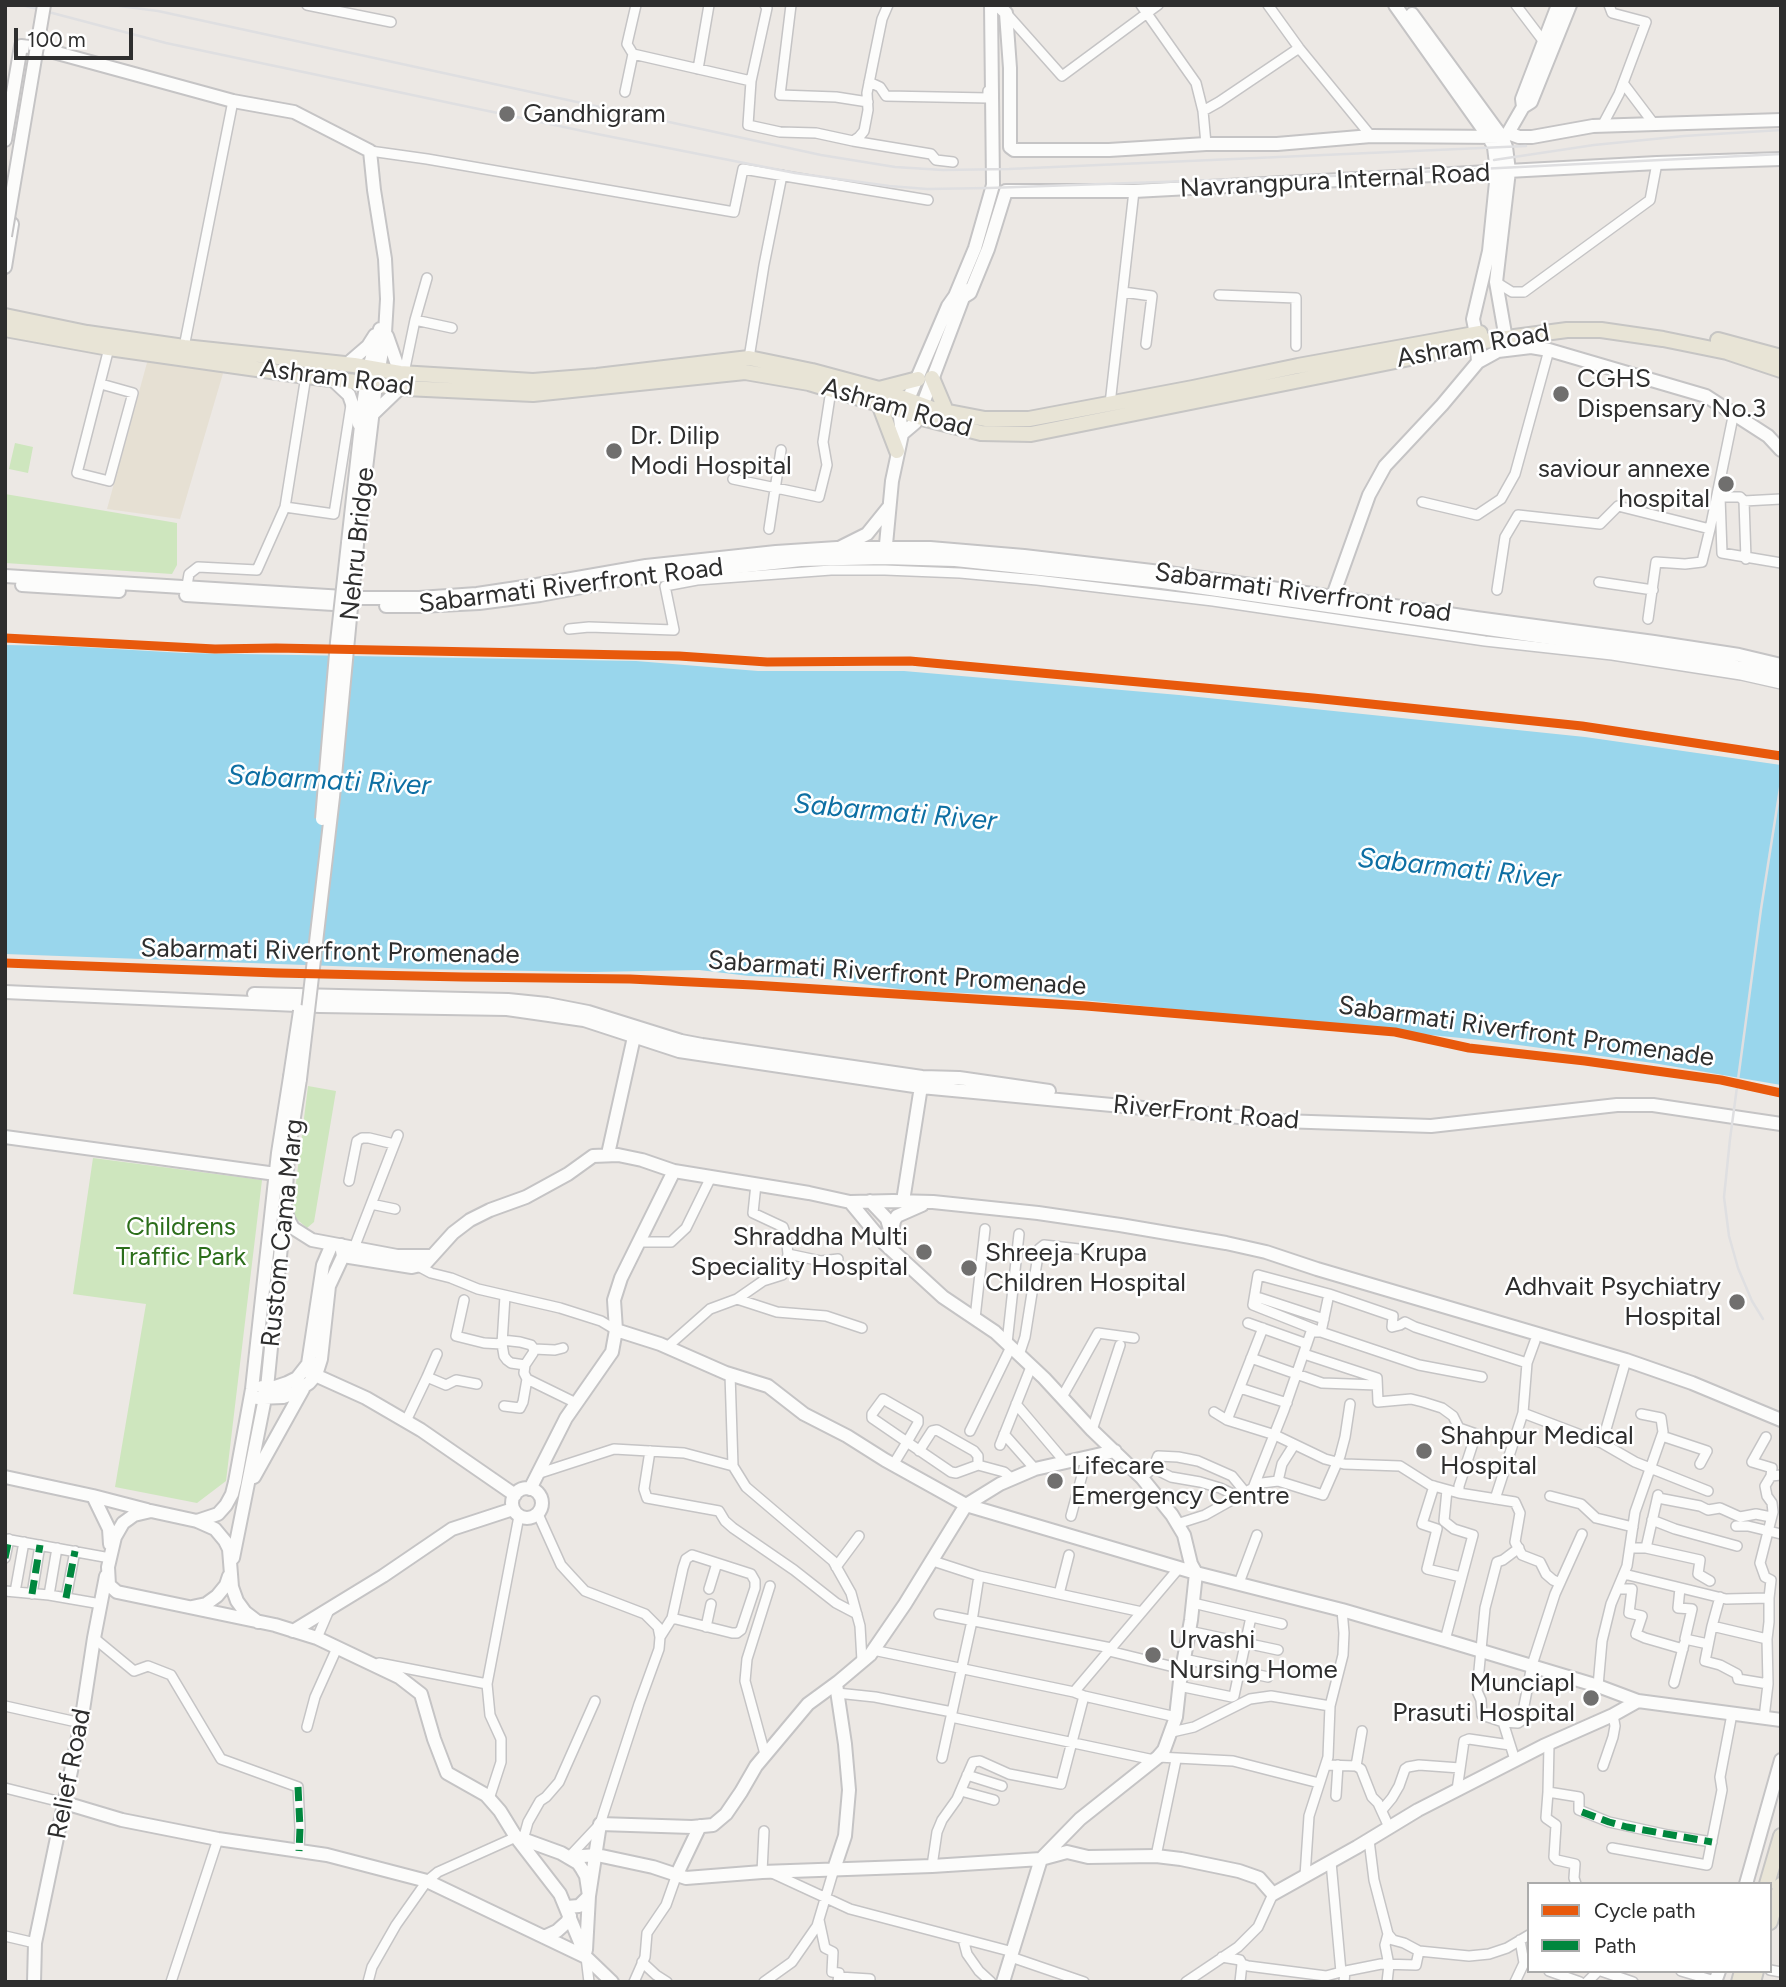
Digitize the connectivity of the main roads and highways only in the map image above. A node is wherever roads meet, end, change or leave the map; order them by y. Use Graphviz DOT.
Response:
graph roads {
  1 [pos="5,316"];
  2 [pos="5,329"];
  3 [pos="1477,338"];
  4 [pos="1506,339"];
  5 [pos="1781,357"];
  6 [pos="1781,370"];
  7 [pos="373,376"];
  8 [pos="403,378"];
  9 [pos="879,397"];
  10 [pos="913,408"];
  11 [pos="946,411"];
  12 [pos="897,451"];
  13 [pos="1781,1836"];
  14 [pos="1768,1882"];
  15 [pos="1781,1885"];
  16 [pos="1772,1915"];
  1 -- 7 [label="main road, Ashram Road"];
  2 -- 7 [label="main road, Ashram Road"];
  3 -- 4 [label="main road, Ashram Road"];
  3 -- 10 [label="main road, Ashram Road"];
  3 -- 11 [label="main road, Ashram Road"];
  4 -- 5 [label="main road, Ashram Road"];
  4 -- 6 [label="main road, Ashram Road"];
  7 -- 8 [label="main road, Ashram Road"];
  8 -- 9 [label="main road, Ashram Road"];
  8 -- 9 [label="main road, Ashram Road"];
  9 -- 10 [label="main road, Ashram Road"];
  9 -- 11 [label="main road"];
  9 -- 12 [label="main road"];
  10 -- 11 [label="main road, Ashram Road"];
  13 -- 14 [label="main road"];
  15 -- 16 [label="main road"];
}
